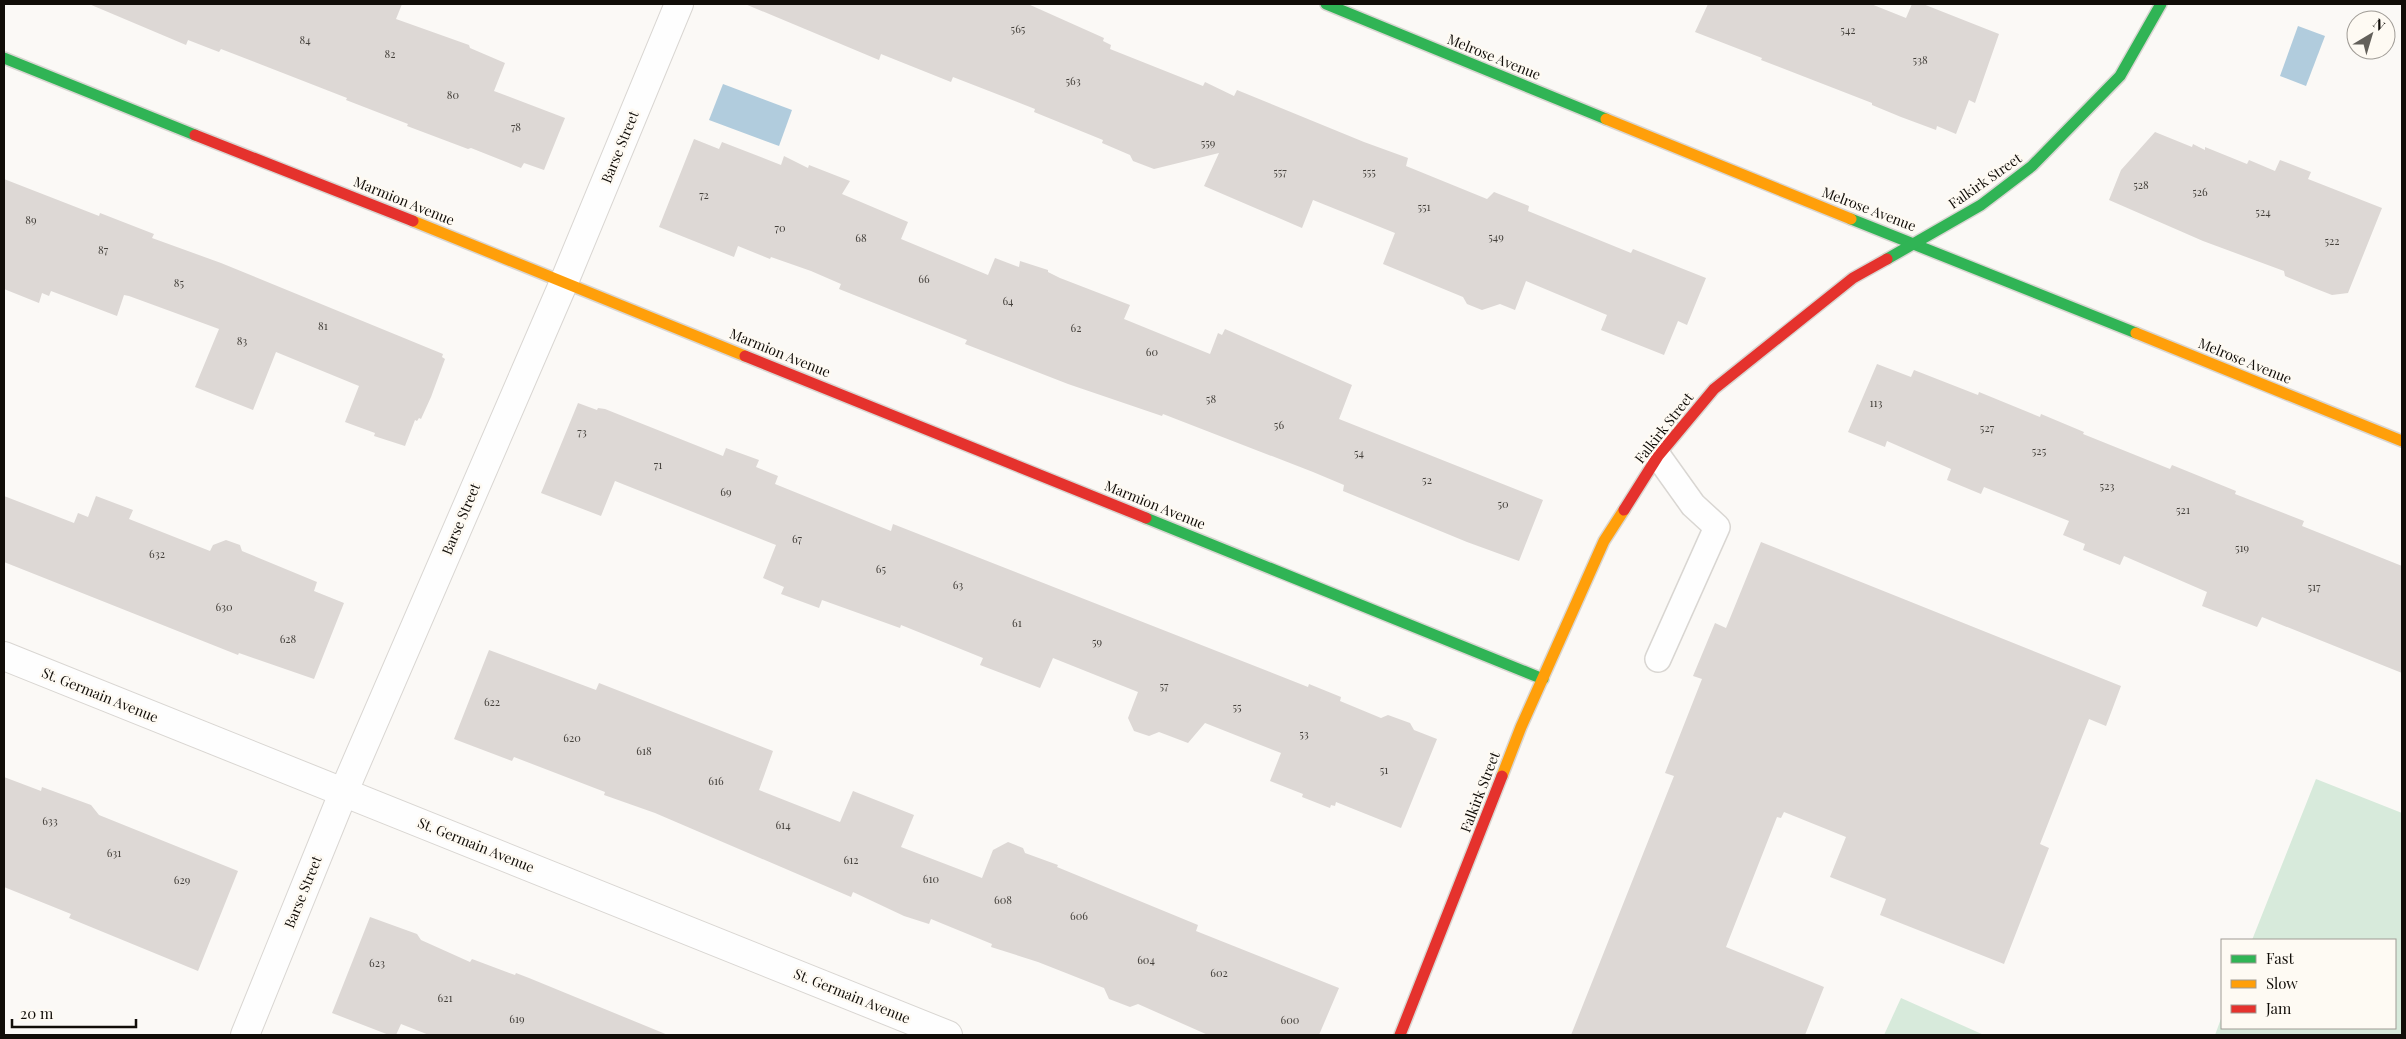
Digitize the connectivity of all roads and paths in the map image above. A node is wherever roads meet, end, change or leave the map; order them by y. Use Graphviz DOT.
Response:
graph roads {
  1 [pos="679,4"];
  2 [pos="1326,4"];
  3 [pos="2161,4"];
  4 [pos="4,58"];
  5 [pos="1916,244"];
  6 [pos="564,282"];
  7 [pos="2402,441"];
  8 [pos="1658,456"];
  9 [pos="4,656"];
  10 [pos="1658,659"];
  11 [pos="1543,679"];
  12 [pos="344,791"];
  13 [pos="245,1035"];
  14 [pos="948,1035"];
  15 [pos="1400,1035"];
  1 -- 6 [label="street, Barse Street"];
  2 -- 5 [label="street, Melrose Avenue"];
  3 -- 5 [label="street, Falkirk Street"];
  4 -- 6 [label="street, Marmion Avenue"];
  5 -- 7 [label="street, Melrose Avenue"];
  5 -- 8 [label="street, Falkirk Street"];
  6 -- 11 [label="street, Marmion Avenue"];
  6 -- 12 [label="street, Barse Street"];
  8 -- 10 [label="lane"];
  8 -- 11 [label="street, Falkirk Street"];
  9 -- 12 [label="street, St. Germain Avenue"];
  11 -- 15 [label="street, Falkirk Street"];
  12 -- 13 [label="street, Barse Street"];
  12 -- 14 [label="street, St. Germain Avenue"];
}
